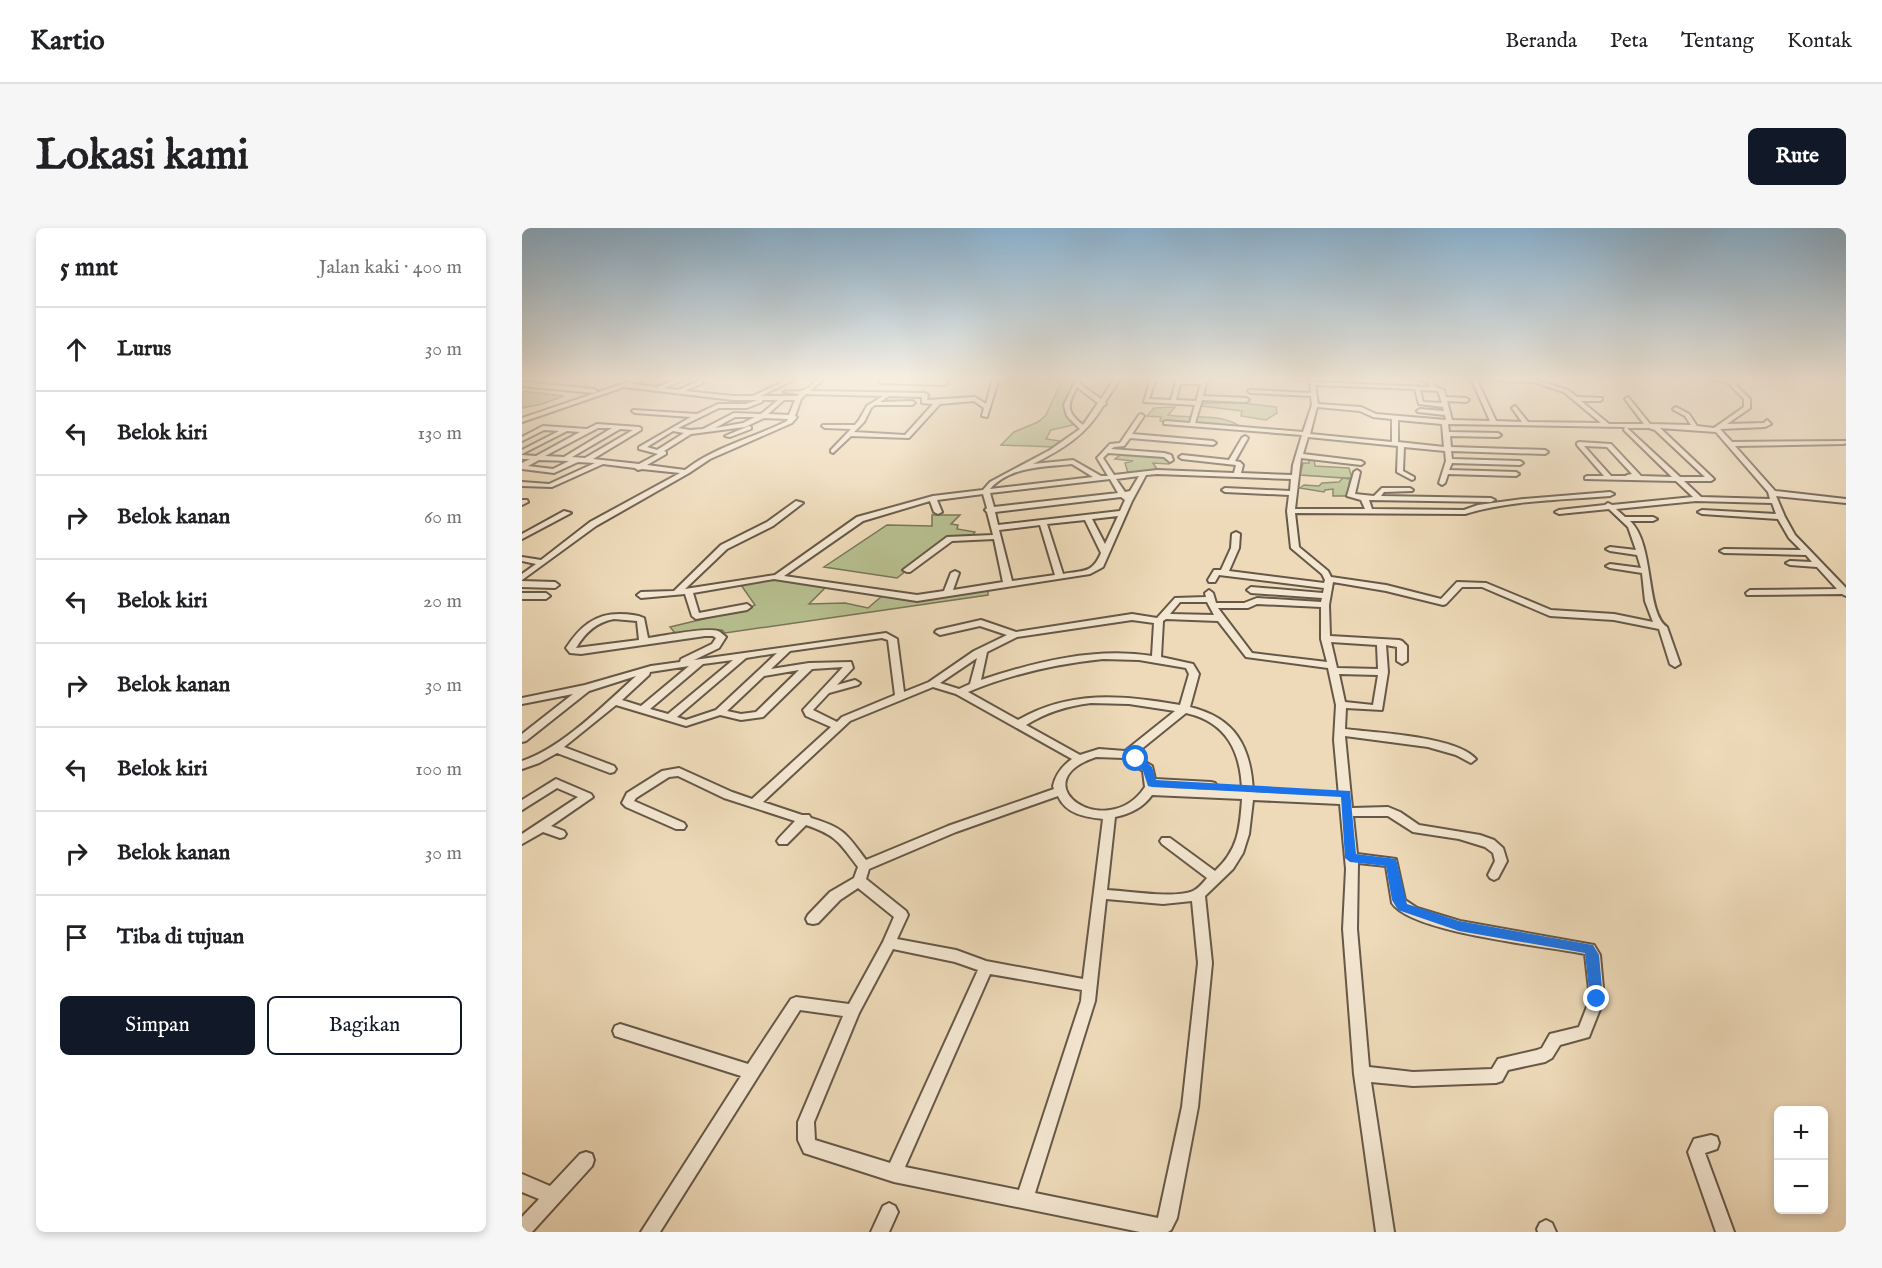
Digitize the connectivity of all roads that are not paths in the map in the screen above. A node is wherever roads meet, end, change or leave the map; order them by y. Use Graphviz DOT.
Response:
graph roads {
  1 [pos="680,425"];
  2 [pos="715,425"];
  3 [pos="744,425"];
  4 [pos="753,425"];
  5 [pos="781,425"];
  6 [pos="857,425"];
  7 [pos="918,425"];
  8 [pos="1080,425"];
  9 [pos="1087,425"];
  10 [pos="1136,425"];
  11 [pos="1192,425"];
  12 [pos="1309,425"];
  13 [pos="1396,425"];
  14 [pos="1447,425"];
  15 [pos="1601,425"];
  16 [pos="1607,425"];
  17 [pos="1714,425"];
  18 [pos="1723,425"];
  19 [pos="1758,425"];
  20 [pos="567,426"];
  21 [pos="597,426"];
  22 [pos="825,426"];
  23 [pos="1673,426"];
  24 [pos="855,427"];
  25 [pos="1652,427"];
  26 [pos="1695,427"];
  27 [pos="619,428"];
  28 [pos="1719,428"];
  29 [pos="529,429"];
  30 [pos="672,429"];
  31 [pos="1084,429"];
  32 [pos="894,430"];
  33 [pos="587,431"];
  34 [pos="704,431"];
  35 [pos="522,432"];
  36 [pos="690,432"];
  37 [pos="1680,433"];
  38 [pos="849,434"];
  39 [pos="1446,434"];
  40 [pos="1800,434"];
  41 [pos="882,435"];
  42 [pos="1306,435"];
  43 [pos="1498,435"];
  44 [pos="728,436"];
  45 [pos="1129,436"];
  46 [pos="1245,438"];
  47 [pos="522,439"];
  48 [pos="1354,441"];
  49 [pos="1813,442"];
  50 [pos="1844,442"];
  51 [pos="1213,443"];
  52 [pos="1731,444"];
  53 [pos="1122,445"];
  54 [pos="1398,445"];
  55 [pos="1785,448"];
  56 [pos="1052,450"];
  57 [pos="1449,450"];
  58 [pos="1737,450"];
  59 [pos="833,451"];
  60 [pos="1106,451"];
  61 [pos="1350,451"];
  62 [pos="522,452"];
  63 [pos="658,452"];
  64 [pos="1117,452"];
  65 [pos="1545,452"];
  66 [pos="1299,456"];
  67 [pos="522,457"];
  68 [pos="1182,457"];
  69 [pos="536,459"];
  70 [pos="564,459"];
  71 [pos="577,459"];
  72 [pos="586,460"];
  73 [pos="1170,460"];
  74 [pos="1232,461"];
  75 [pos="1449,461"];
  76 [pos="1073,462"];
  77 [pos="600,463"];
  78 [pos="1360,463"];
  79 [pos="1520,463"];
  80 [pos="522,466"];
  81 [pos="1020,467"];
  82 [pos="638,468"];
  83 [pos="687,472"];
  84 [pos="1357,472"];
  85 [pos="1447,472"];
  86 [pos="1144,473"];
  87 [pos="1237,474"];
  88 [pos="1516,474"];
  89 [pos="1112,476"];
  90 [pos="1295,477"];
  91 [pos="1099,478"];
  92 [pos="1412,478"];
  93 [pos="1612,478"];
  94 [pos="1654,480"];
  95 [pos="1677,480"];
  96 [pos="1442,483"];
  97 [pos="522,484"];
  98 [pos="1624,486"];
  99 [pos="1665,489"];
  100 [pos="986,490"];
  101 [pos="1225,490"];
  102 [pos="1410,490"];
  103 [pos="1294,493"];
  104 [pos="1772,493"];
  105 [pos="1596,495"];
  106 [pos="1697,497"];
  107 [pos="933,498"];
  108 [pos="1125,498"];
  109 [pos="1364,498"];
  110 [pos="1376,498"];
  111 [pos="1523,501"];
  112 [pos="1775,501"];
  113 [pos="1846,501"];
  114 [pos="799,503"];
  115 [pos="1612,508"];
  116 [pos="989,510"];
  117 [pos="1291,511"];
  118 [pos="938,512"];
  119 [pos="1370,512"];
  120 [pos="1559,512"];
  121 [pos="1702,512"];
  122 [pos="567,513"];
  123 [pos="1124,513"];
  124 [pos="1781,517"];
  125 [pos="1087,518"];
  126 [pos="1624,519"];
  127 [pos="1653,519"];
  128 [pos="1042,523"];
  129 [pos="995,533"];
  130 [pos="1236,534"];
  131 [pos="522,537"];
  132 [pos="1612,546"];
  133 [pos="1640,550"];
  134 [pos="1724,550"];
  135 [pos="1105,552"];
  136 [pos="1808,553"];
  137 [pos="522,559"];
  138 [pos="540,562"];
  139 [pos="1790,563"];
  140 [pos="1819,565"];
  141 [pos="1610,566"];
  142 [pos="907,570"];
  143 [pos="1645,571"];
  144 [pos="955,573"];
  145 [pos="1224,573"];
  146 [pos="777,577"];
  147 [pos="522,578"];
  148 [pos="1060,578"];
  149 [pos="1212,580"];
  150 [pos="522,584"];
  151 [pos="1008,584"];
  152 [pos="555,585"];
  153 [pos="1251,590"];
  154 [pos="1327,591"];
  155 [pos="688,592"];
  156 [pos="1845,592"];
  157 [pos="676,593"];
  158 [pos="948,593"];
  159 [pos="1750,593"];
  160 [pos="641,595"];
  161 [pos="522,596"];
  162 [pos="546,596"];
  163 [pos="1210,599"];
  164 [pos="747,607"];
  165 [pos="1161,618"];
  166 [pos="1221,618"];
  167 [pos="1659,626"];
  168 [pos="940,632"];
  169 [pos="1015,635"];
  170 [pos="1326,639"];
  171 [pos="644,641"];
  172 [pos="1381,641"];
  173 [pos="787,649"];
  174 [pos="983,650"];
  175 [pos="743,655"];
  176 [pos="1156,659"];
  177 [pos="1402,661"];
  178 [pos="700,662"];
  179 [pos="1675,664"];
  180 [pos="672,666"];
  181 [pos="809,666"];
  182 [pos="651,669"];
  183 [pos="1334,669"];
  184 [pos="1383,672"];
  185 [pos="764,673"];
  186 [pos="855,683"];
  187 [pos="932,684"];
  188 [pos="975,685"];
  189 [pos="587,688"];
  190 [pos="825,691"];
  191 [pos="960,692"];
  192 [pos="900,696"];
  193 [pos="534,699"];
  194 [pos="522,701"];
  195 [pos="614,701"];
  196 [pos="1341,705"];
  197 [pos="522,708"];
  198 [pos="1184,709"];
  199 [pos="643,710"];
  200 [pos="720,712"];
  201 [pos="670,718"];
  202 [pos="1018,724"];
  203 [pos="837,726"];
  204 [pos="1339,732"];
  205 [pos="522,739"];
  206 [pos="555,748"];
  207 [pos="1127,755"];
  208 [pos="1079,759"];
  209 [pos="1471,759"];
  210 [pos="522,765"];
  211 [pos="610,769"];
  212 [pos="1150,787"];
  213 [pos="1060,791"];
  214 [pos="1248,791"];
  215 [pos="756,802"];
  216 [pos="1346,802"];
  217 [pos="522,806"];
  218 [pos="1109,814"];
  219 [pos="805,818"];
  220 [pos="680,826"];
  221 [pos="541,827"];
  222 [pos="560,834"];
  223 [pos="522,840"];
  224 [pos="783,841"];
  225 [pos="1166,841"];
  226 [pos="1350,858"];
  227 [pos="864,866"];
  228 [pos="1494,874"];
  229 [pos="1216,878"];
  230 [pos="859,881"];
  231 [pos="1101,894"];
  232 [pos="1198,894"];
  233 [pos="813,919"];
  234 [pos="889,943"];
  235 [pos="986,968"];
  236 [pos="1091,986"];
  237 [pos="853,1011"];
  238 [pos="620,1031"];
  239 [pos="751,1072"];
  240 [pos="1362,1074"];
  241 [pos="1711,1143"];
  242 [pos="586,1160"];
  243 [pos="894,1173"];
  244 [pos="522,1183"];
  245 [pos="552,1196"];
  246 [pos="1025,1198"];
  247 [pos="889,1212"];
  248 [pos="522,1230"];
  249 [pos="650,1232"];
  250 [pos="880,1232"];
  251 [pos="1385,1232"];
  252 [pos="1725,1232"];
  1 -- 30 [label="street"];
  2 -- 34 [label="street"];
  3 -- 34 [label="street"];
  4 -- 44 [label="street"];
  5 -- 83 [label="street"];
  6 -- 24 [label="street"];
  7 -- 41 [label="street"];
  8 -- 31 [label="street"];
  9 -- 31 [label="street"];
  10 -- 45 [label="street"];
  11 -- 42 [label="street"];
  12 -- 42 [label="street"];
  13 -- 54 [label="street"];
  14 -- 39 [label="street"];
  15 -- 16 [label="street"];
  16 -- 25 [label="street"];
  17 -- 28 [label="street"];
  18 -- 28 [label="street"];
  19 -- 28 [label="street"];
  20 -- 21 [label="street"];
  20 -- 33 [label="street"];
  20 -- 47 [label="street"];
  20 -- 62 [label="street"];
  21 -- 27 [label="street"];
  21 -- 33 [label="street"];
  22 -- 24 [label="street"];
  23 -- 25 [label="street"];
  23 -- 26 [label="street"];
  23 -- 37 [label="street"];
  24 -- 38 [label="street"];
  25 -- 95 [label="street"];
  25 -- 95 [label="street"];
  26 -- 28 [label="street"];
  27 -- 70 [label="street"];
  27 -- 72 [label="street"];
  28 -- 52 [label="street"];
  29 -- 35 [label="street"];
  30 -- 36 [label="street"];
  30 -- 63 [label="street"];
  31 -- 56 [label="street"];
  32 -- 41 [label="street"];
  33 -- 69 [label="street"];
  34 -- 36 [label="street"];
  36 -- 63 [label="street"];
  38 -- 41 [label="street"];
  38 -- 59 [label="street"];
  39 -- 43 [label="street"];
  39 -- 57 [label="street"];
  40 -- 49 [label="street"];
  42 -- 48 [label="street"];
  42 -- 66 [label="street"];
  45 -- 51 [label="street"];
  45 -- 53 [label="street"];
  46 -- 74 [label="street"];
  48 -- 54 [label="street"];
  48 -- 61 [label="street"];
  49 -- 50 [label="street"];
  49 -- 52 [label="street"];
  52 -- 58 [label="street"];
  53 -- 60 [label="street"];
  53 -- 64 [label="street"];
  54 -- 57 [label="street"];
  54 -- 92 [label="street"];
  55 -- 58 [label="street"];
  56 -- 76 [label="street"];
  56 -- 81 [label="street"];
  57 -- 65 [label="street"];
  57 -- 75 [label="street"];
  58 -- 104 [label="street"];
  60 -- 64 [label="street"];
  60 -- 89 [label="street"];
  63 -- 82 [label="street"];
  64 -- 73 [label="street"];
  66 -- 78 [label="street"];
  66 -- 90 [label="street"];
  67 -- 69 [label="street"];
  68 -- 74 [label="street"];
  69 -- 70 [label="street"];
  69 -- 80 [label="street"];
  70 -- 71 [label="street"];
  71 -- 72 [label="street"];
  71 -- 80 [label="street"];
  72 -- 77 [label="street"];
  74 -- 87 [label="street"];
  75 -- 79 [label="street"];
  75 -- 85 [label="street"];
  76 -- 81 [label="street"];
  76 -- 91 [label="street"];
  77 -- 82 [label="street"];
  77 -- 97 [label="street"];
  81 -- 100 [label="street"];
  82 -- 83 [label="street"];
  83 -- 138 [label="street"];
  84 -- 109 [label="street"];
  85 -- 88 [label="street"];
  85 -- 96 [label="street"];
  86 -- 87 [label="street"];
  86 -- 89 [label="street"];
  86 -- 108 [label="street"];
  87 -- 90 [label="street"];
  89 -- 91 [label="street"];
  89 -- 108 [label="street"];
  90 -- 103 [label="street"];
  91 -- 100 [label="street"];
  93 -- 93 [label="street"];
  93 -- 94 [label="street"];
  93 -- 98 [label="street"];
  93 -- 105 [label="street"];
  94 -- 95 [label="street"];
  94 -- 99 [label="street"];
  95 -- 106 [label="street"];
  100 -- 107 [label="street"];
  100 -- 116 [label="street"];
  101 -- 103 [label="street"];
  102 -- 110 [label="street"];
  103 -- 117 [label="street"];
  104 -- 112 [label="street"];
  104 -- 113 [label="street"];
  105 -- 111 [label="street"];
  105 -- 115 [label="street"];
  107 -- 118 [label="street"];
  107 -- 146 [label="street"];
  108 -- 116 [label="street"];
  108 -- 123 [label="street"];
  109 -- 110 [label="street"];
  109 -- 119 [label="street"];
  110 -- 111 [label="street"];
  111 -- 119 [label="street"];
  112 -- 115 [label="street"];
  112 -- 124 [label="street"];
  114 -- 157 [label="street"];
  115 -- 120 [label="street"];
  115 -- 126 [label="street"];
  116 -- 129 [label="street"];
  117 -- 119 [label="street"];
  117 -- 154 [label="street"];
  121 -- 124 [label="street"];
  122 -- 131 [label="street"];
  123 -- 125 [label="street"];
  123 -- 135 [label="street"];
  124 -- 136 [label="street"];
  125 -- 128 [label="street"];
  125 -- 135 [label="street"];
  126 -- 127 [label="street"];
  126 -- 133 [label="street"];
  128 -- 129 [label="street"];
  128 -- 148 [label="street"];
  129 -- 142 [label="street"];
  129 -- 151 [label="street"];
  130 -- 145 [label="street"];
  132 -- 133 [label="street"];
  133 -- 143 [label="street"];
  134 -- 136 [label="street"];
  135 -- 148 [label="street"];
  136 -- 140 [label="street"];
  137 -- 138 [label="street"];
  138 -- 147 [label="street"];
  139 -- 140 [label="street"];
  140 -- 156 [label="street"];
  141 -- 143 [label="street"];
  143 -- 167 [label="street"];
  144 -- 158 [label="street"];
  145 -- 149 [label="street"];
  145 -- 154 [label="street"];
  146 -- 155 [label="street"];
  146 -- 158 [label="street"];
  148 -- 151 [label="street"];
  150 -- 152 [label="street"];
  151 -- 158 [label="street"];
  153 -- 154 [label="street"];
  154 -- 163 [label="street"];
  154 -- 167 [label="street"];
  154 -- 170 [label="street"];
  155 -- 157 [label="street"];
  155 -- 164 [label="street"];
  156 -- 159 [label="street"];
  157 -- 160 [label="street"];
  161 -- 162 [label="street"];
  163 -- 165 [label="street"];
  163 -- 166 [label="street"];
  165 -- 166 [label="street"];
  165 -- 169 [label="street"];
  165 -- 176 [label="street"];
  166 -- 183 [label="street"];
  167 -- 179 [label="street"];
  168 -- 169 [label="street"];
  169 -- 174 [label="street"];
  170 -- 172 [label="street"];
  170 -- 183 [label="street"];
  171 -- 171 [label="street"];
  171 -- 180 [label="street"];
  172 -- 177 [label="street"];
  172 -- 184 [label="street"];
  173 -- 175 [label="street"];
  173 -- 185 [label="street"];
  173 -- 192 [label="street"];
  174 -- 187 [label="street"];
  174 -- 188 [label="street"];
  175 -- 178 [label="street"];
  175 -- 201 [label="street"];
  176 -- 188 [label="street"];
  176 -- 198 [label="street"];
  178 -- 180 [label="street"];
  178 -- 199 [label="street"];
  180 -- 182 [label="street"];
  181 -- 185 [label="street"];
  181 -- 190 [label="street"];
  181 -- 200 [label="street"];
  182 -- 189 [label="street"];
  182 -- 195 [label="street"];
  183 -- 184 [label="street"];
  183 -- 196 [label="street"];
  184 -- 196 [label="street"];
  185 -- 200 [label="street"];
  186 -- 190 [label="street"];
  187 -- 191 [label="street"];
  187 -- 192 [label="street"];
  188 -- 191 [label="street"];
  189 -- 193 [label="street"];
  189 -- 205 [label="street"];
  190 -- 203 [label="street"];
  191 -- 202 [label="street"];
  192 -- 203 [label="street"];
  193 -- 194 [label="street"];
  193 -- 197 [label="street"];
  195 -- 199 [label="street"];
  195 -- 206 [label="street"];
  196 -- 204 [label="street"];
  198 -- 202 [label="street"];
  198 -- 207 [label="street"];
  198 -- 214 [label="street"];
  199 -- 201 [label="street"];
  200 -- 201 [label="street"];
  202 -- 208 [label="street"];
  203 -- 215 [label="street"];
  204 -- 209 [label="street"];
  204 -- 216 [label="street"];
  206 -- 210 [label="street"];
  206 -- 211 [label="street"];
  207 -- 208 [label="street"];
  207 -- 212 [label="street"];
  208 -- 213 [label="street"];
  212 -- 214 [label="street"];
  212 -- 218 [label="street"];
  213 -- 218 [label="street"];
  213 -- 227 [label="street"];
  214 -- 216 [label="street"];
  214 -- 229 [label="street"];
  215 -- 219 [label="street"];
  215 -- 220 [label="street"];
  216 -- 226 [label="street"];
  216 -- 228 [label="street"];
  217 -- 221 [label="street"];
  218 -- 231 [label="street"];
  219 -- 224 [label="street"];
  219 -- 227 [label="street"];
  221 -- 222 [label="street"];
  221 -- 223 [label="street"];
  225 -- 229 [label="street"];
  226 -- 240 [label="street"];
  226 -- 240 [label="street"];
  227 -- 230 [label="street"];
  229 -- 232 [label="street"];
  230 -- 233 [label="street"];
  230 -- 234 [label="street"];
  231 -- 232 [label="street"];
  231 -- 236 [label="street"];
  232 -- 246 [label="street"];
  234 -- 235 [label="street"];
  234 -- 237 [label="street"];
  235 -- 236 [label="street"];
  235 -- 243 [label="street"];
  236 -- 246 [label="street"];
  237 -- 239 [label="street"];
  237 -- 243 [label="street"];
  238 -- 239 [label="street"];
  239 -- 249 [label="street"];
  240 -- 251 [label="street"];
  241 -- 252 [label="street"];
  242 -- 245 [label="street"];
  243 -- 246 [label="street"];
  244 -- 245 [label="street"];
  245 -- 248 [label="street"];
  247 -- 250 [label="street"];
}
